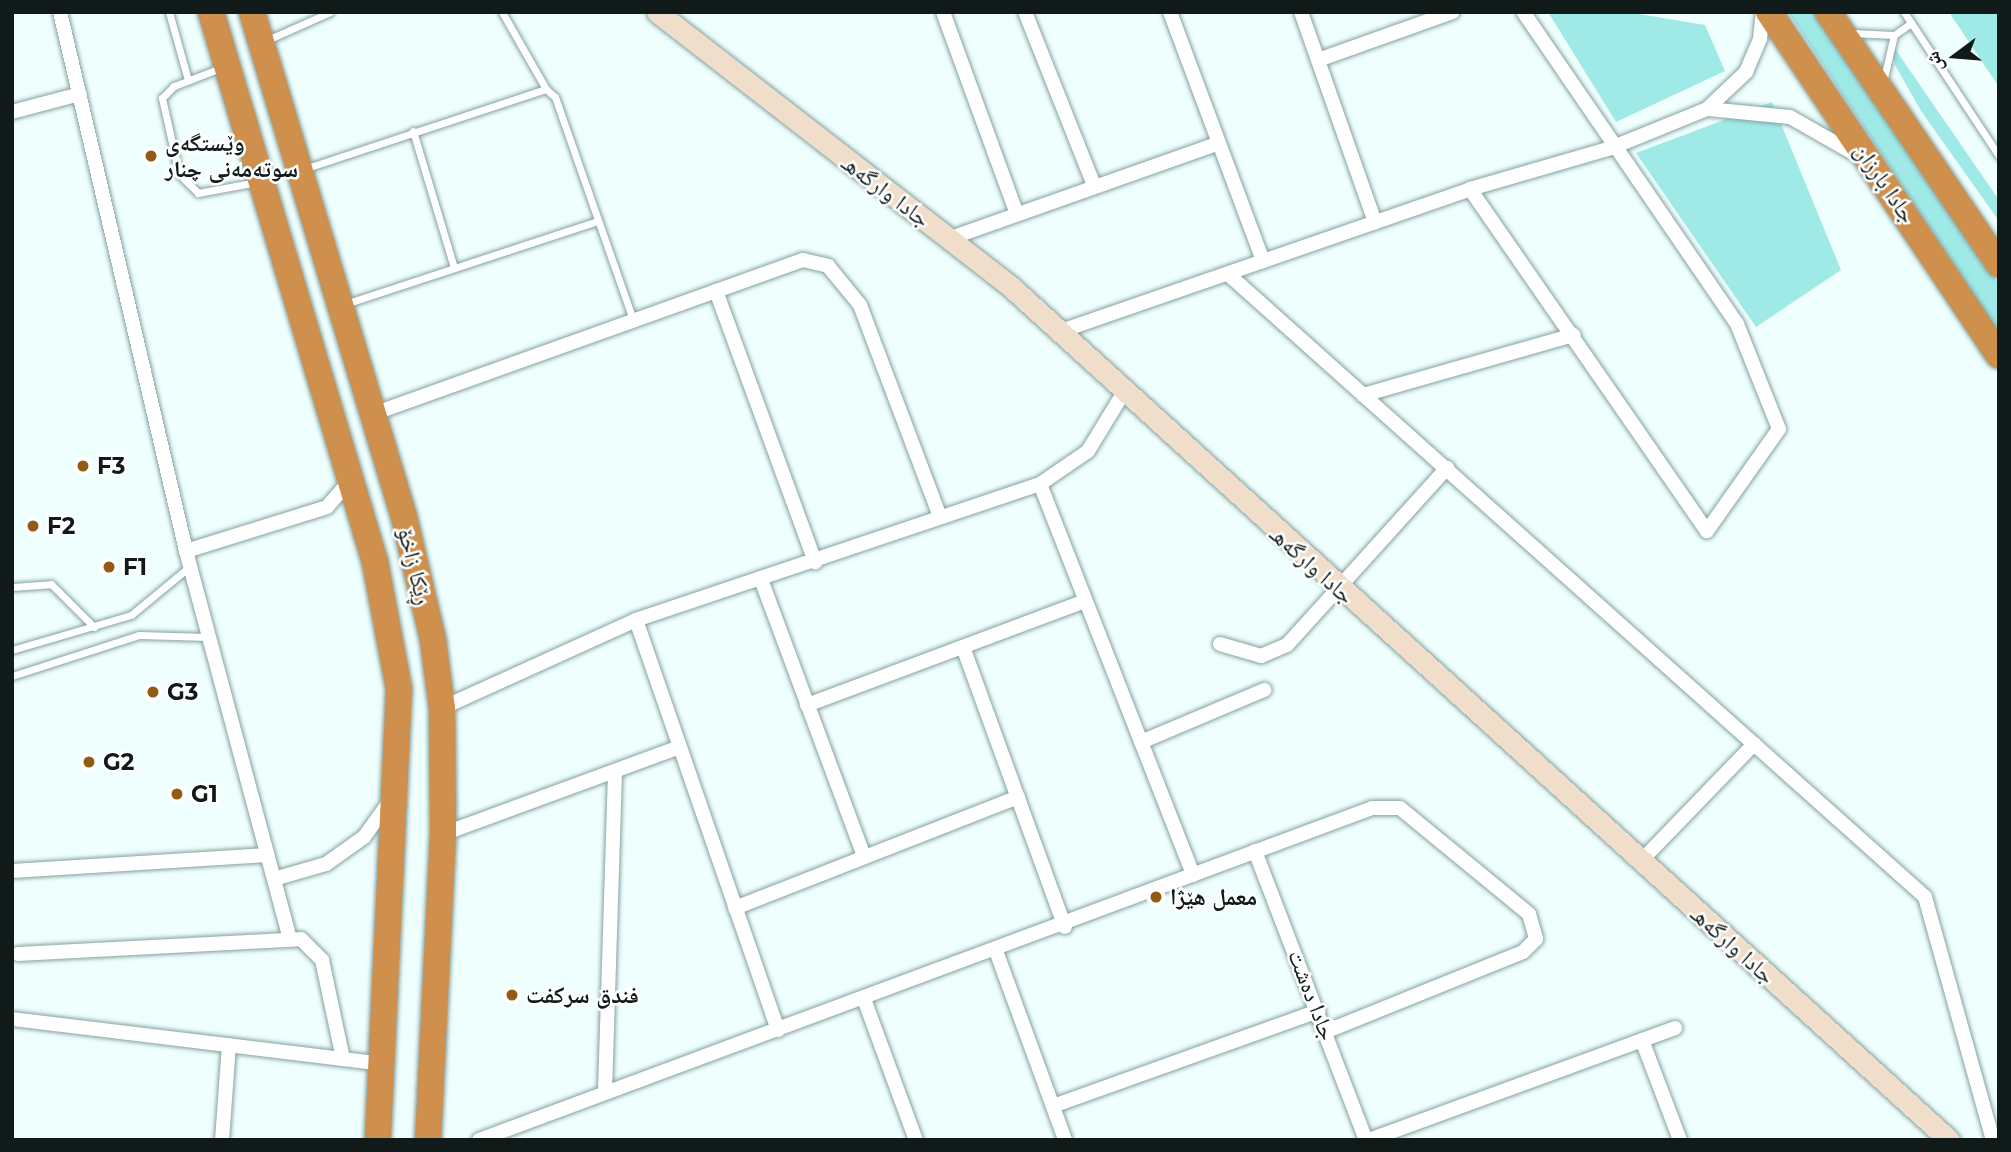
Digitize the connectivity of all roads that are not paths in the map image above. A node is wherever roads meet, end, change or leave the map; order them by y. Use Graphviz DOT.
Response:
graph roads {
  1 [pos="60,12"];
  2 [pos="169,12"];
  3 [pos="211,12"];
  4 [pos="252,12"];
  5 [pos="330,12"];
  6 [pos="502,12"];
  7 [pos="657,12"];
  8 [pos="943,12"];
  9 [pos="1025,12"];
  10 [pos="1170,12"];
  11 [pos="1301,12"];
  12 [pos="1453,12"];
  13 [pos="1523,12"];
  14 [pos="1763,12"];
  15 [pos="1769,12"];
  16 [pos="1904,12"];
  17 [pos="1834,21"];
  18 [pos="1911,23"];
  19 [pos="1894,34"];
  20 [pos="263,53"];
  21 [pos="1318,60"];
  22 [pos="228,70"];
  23 [pos="188,80"];
  24 [pos="546,89"];
  25 [pos="80,94"];
  26 [pos="1885,97"];
  27 [pos="1707,109"];
  28 [pos="12,112"];
  29 [pos="283,123"];
  30 [pos="414,131"];
  31 [pos="247,136"];
  32 [pos="1217,144"];
  33 [pos="1611,148"];
  34 [pos="1999,156"];
  35 [pos="297,172"];
  36 [pos="1879,173"];
  37 [pos="261,181"];
  38 [pos="1093,183"];
  39 [pos="1470,189"];
  40 [pos="1016,211"];
  41 [pos="598,221"];
  42 [pos="1375,222"];
  43 [pos="948,239"];
  44 [pos="1263,261"];
  45 [pos="1999,265"];
  46 [pos="454,268"];
  47 [pos="1228,274"];
  48 [pos="716,291"];
  49 [pos="338,306"];
  50 [pos="634,323"];
  51 [pos="1058,331"];
  52 [pos="1574,335"];
  53 [pos="1999,355"];
  54 [pos="1124,392"];
  55 [pos="1363,395"];
  56 [pos="370,415"];
  57 [pos="1447,468"];
  58 [pos="351,480"];
  59 [pos="1040,484"];
  60 [pos="327,507"];
  61 [pos="940,517"];
  62 [pos="363,519"];
  63 [pos="186,551"];
  64 [pos="815,562"];
  65 [pos="190,566"];
  66 [pos="762,582"];
  67 [pos="12,587"];
  68 [pos="1338,589"];
  69 [pos="1085,601"];
  70 [pos="636,620"];
  71 [pos="94,627"];
  72 [pos="208,636"];
  73 [pos="1220,644"];
  74 [pos="963,647"];
  75 [pos="12,650"];
  76 [pos="12,676"];
  77 [pos="1264,690"];
  78 [pos="807,705"];
  79 [pos="442,708"];
  80 [pos="1141,742"];
  81 [pos="1754,744"];
  82 [pos="680,747"];
  83 [pos="615,772"];
  84 [pos="395,795"];
  85 [pos="1018,797"];
  86 [pos="443,834"];
  87 [pos="1255,851"];
  88 [pos="267,855"];
  89 [pos="864,857"];
  90 [pos="1641,862"];
  91 [pos="12,871"];
  92 [pos="1193,875"];
  93 [pos="274,879"];
  94 [pos="735,908"];
  95 [pos="1065,927"];
  96 [pos="290,939"];
  97 [pos="996,951"];
  98 [pos="18,954"];
  99 [pos="864,999"];
  100 [pos="1320,1011"];
  101 [pos="12,1019"];
  102 [pos="1675,1028"];
  103 [pos="778,1030"];
  104 [pos="1327,1031"];
  105 [pos="1642,1040"];
  106 [pos="229,1045"];
  107 [pos="343,1059"];
  108 [pos="384,1063"];
  109 [pos="605,1091"];
  110 [pos="1053,1106"];
  111 [pos="222,1140"];
  112 [pos="378,1140"];
  113 [pos="428,1140"];
  114 [pos="479,1140"];
  115 [pos="916,1140"];
  116 [pos="1065,1140"];
  117 [pos="1368,1140"];
  118 [pos="1679,1140"];
  119 [pos="1950,1140"];
  120 [pos="1993,1140"];
  1 -- 25 [label="street"];
  2 -- 23 [label="lane"];
  3 -- 22 [label="highway, ڕێکا زاخۆ"];
  4 -- 20 [label="highway, ڕێکا زاخۆ"];
  5 -- 20 [label="lane"];
  6 -- 24 [label="lane"];
  7 -- 43 [label="street, جادا وارگه‌هـ"];
  8 -- 40 [label="street"];
  9 -- 38 [label="street"];
  10 -- 32 [label="street"];
  11 -- 21 [label="street"];
  12 -- 21 [label="street"];
  13 -- 33 [label="street"];
  14 -- 27 [label="street"];
  15 -- 36 [label="highway, جادا بارزان"];
  16 -- 18 [label="lane"];
  17 -- 19 [label="lane"];
  17 -- 26 [label="highway"];
  18 -- 19 [label="lane"];
  18 -- 34 [label="lane"];
  19 -- 26 [label="lane"];
  20 -- 22 [label="highway"];
  20 -- 29 [label="highway, ڕێکا زاخۆ"];
  21 -- 42 [label="street"];
  22 -- 23 [label="lane"];
  22 -- 31 [label="highway, ڕێکا زاخۆ"];
  23 -- 37 [label="lane"];
  24 -- 30 [label="lane"];
  24 -- 41 [label="lane"];
  25 -- 28 [label="street"];
  25 -- 63 [label="street"];
  26 -- 45 [label="highway"];
  27 -- 33 [label="street"];
  27 -- 36 [label="street"];
  29 -- 31 [label="highway"];
  29 -- 35 [label="highway, ڕێکا زاخۆ"];
  30 -- 35 [label="lane"];
  30 -- 46 [label="lane"];
  31 -- 37 [label="highway, ڕێکا زاخۆ"];
  32 -- 38 [label="street"];
  32 -- 44 [label="street"];
  33 -- 39 [label="street"];
  33 -- 52 [label="street"];
  35 -- 49 [label="highway, ڕێکا زاخۆ"];
  36 -- 53 [label="highway, جادا بارزان"];
  37 -- 58 [label="highway, ڕێکا زاخۆ"];
  38 -- 40 [label="street"];
  39 -- 42 [label="street"];
  39 -- 52 [label="street"];
  40 -- 43 [label="street"];
  41 -- 46 [label="lane"];
  41 -- 50 [label="lane"];
  42 -- 44 [label="street"];
  43 -- 51 [label="street, جادا وارگه‌هـ"];
  44 -- 47 [label="street"];
  46 -- 49 [label="lane"];
  47 -- 51 [label="street"];
  47 -- 55 [label="street"];
  48 -- 50 [label="street"];
  48 -- 61 [label="street"];
  48 -- 64 [label="street"];
  49 -- 56 [label="highway, ڕێکا زاخۆ"];
  50 -- 56 [label="street"];
  51 -- 54 [label="street, جادا وارگه‌هـ"];
  52 -- 55 [label="street"];
  54 -- 59 [label="street"];
  54 -- 68 [label="street, جادا وارگه‌هـ"];
  55 -- 57 [label="street"];
  56 -- 79 [label="highway, ڕێکا زاخۆ"];
  57 -- 68 [label="street"];
  57 -- 81 [label="street"];
  58 -- 60 [label="street"];
  58 -- 62 [label="highway, ڕێکا زاخۆ"];
  59 -- 61 [label="street"];
  59 -- 69 [label="street"];
  60 -- 62 [label="street"];
  60 -- 63 [label="street"];
  61 -- 64 [label="street"];
  62 -- 84 [label="highway, ڕێکا زاخۆ"];
  63 -- 65 [label="street"];
  64 -- 66 [label="street"];
  65 -- 71 [label="lane"];
  65 -- 72 [label="street"];
  66 -- 70 [label="street"];
  66 -- 78 [label="street"];
  67 -- 71 [label="lane"];
  68 -- 73 [label="street"];
  68 -- 90 [label="street, جادا وارگه‌هـ"];
  69 -- 74 [label="street"];
  69 -- 80 [label="street"];
  70 -- 79 [label="street"];
  70 -- 82 [label="street"];
  71 -- 75 [label="lane"];
  72 -- 76 [label="lane"];
  72 -- 88 [label="street"];
  74 -- 78 [label="street"];
  74 -- 85 [label="street"];
  77 -- 80 [label="street"];
  78 -- 89 [label="street"];
  79 -- 86 [label="highway, ڕێکا زاخۆ"];
  80 -- 92 [label="street"];
  81 -- 90 [label="street"];
  81 -- 120 [label="street"];
  82 -- 83 [label="street"];
  82 -- 94 [label="street"];
  83 -- 86 [label="street"];
  83 -- 109 [label="street"];
  84 -- 93 [label="street"];
  84 -- 108 [label="highway, ڕێکا زاخۆ"];
  85 -- 89 [label="street"];
  85 -- 95 [label="street"];
  86 -- 113 [label="highway, ڕێکا زاخۆ"];
  87 -- 92 [label="street"];
  87 -- 100 [label="street, جادا دەشت"];
  87 -- 104 [label="street"];
  88 -- 91 [label="street"];
  88 -- 93 [label="street"];
  89 -- 94 [label="street"];
  90 -- 119 [label="street, جادا وارگه‌هـ"];
  92 -- 95 [label="street"];
  93 -- 96 [label="street"];
  94 -- 103 [label="street"];
  95 -- 97 [label="street"];
  96 -- 98 [label="street"];
  96 -- 107 [label="street"];
  97 -- 99 [label="street"];
  97 -- 110 [label="street"];
  99 -- 103 [label="street"];
  99 -- 115 [label="street"];
  100 -- 104 [label="street, جادا دەشت"];
  100 -- 110 [label="street"];
  101 -- 106 [label="street"];
  102 -- 105 [label="street"];
  103 -- 109 [label="street"];
  104 -- 117 [label="street, جادا دەشت"];
  105 -- 117 [label="street"];
  105 -- 118 [label="street"];
  106 -- 107 [label="street"];
  106 -- 111 [label="street"];
  107 -- 108 [label="street"];
  108 -- 112 [label="highway, ڕێکا زاخۆ"];
  109 -- 114 [label="street"];
  110 -- 116 [label="street"];
}
